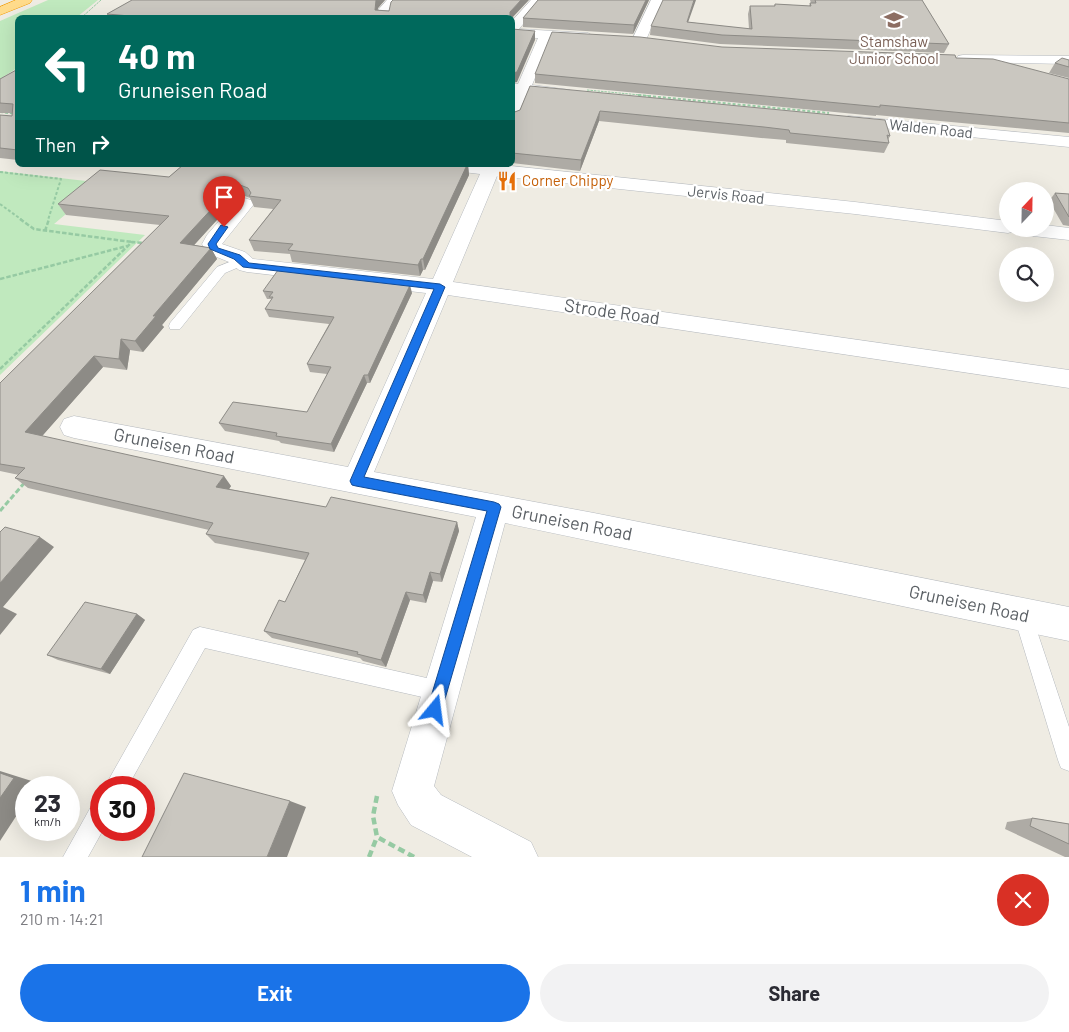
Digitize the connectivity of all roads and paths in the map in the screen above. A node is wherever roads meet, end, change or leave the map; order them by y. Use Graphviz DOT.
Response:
graph roads {
  1 [pos="6,0"];
  2 [pos="26,0"];
  3 [pos="101,0"];
  4 [pos="375,0"];
  5 [pos="537,0"];
  6 [pos="657,0"];
  7 [pos="393,1"];
  8 [pos="0,2"];
  9 [pos="0,11"];
  10 [pos="84,15"];
  11 [pos="384,15"];
  12 [pos="515,27"];
  13 [pos="515,31"];
  14 [pos="546,34"];
  15 [pos="601,38"];
  16 [pos="655,42"];
  17 [pos="951,59"];
  18 [pos="1069,60"];
  19 [pos="985,61"];
  20 [pos="1031,74"];
  21 [pos="518,88"];
  22 [pos="586,92"];
  23 [pos="515,102"];
  24 [pos="0,112"];
  25 [pos="15,114"];
  26 [pos="831,116"];
  27 [pos="1069,142"];
  28 [pos="492,167"];
  29 [pos="0,172"];
  30 [pos="0,204"];
  31 [pos="244,204"];
  32 [pos="999,226"];
  33 [pos="45,231"];
  34 [pos="1054,232"];
  35 [pos="1069,234"];
  36 [pos="132,242"];
  37 [pos="127,246"];
  38 [pos="189,249"];
  39 [pos="233,257"];
  40 [pos="0,279"];
  41 [pos="440,287"];
  42 [pos="175,326"];
  43 [pos="0,370"];
  44 [pos="1069,379"];
  45 [pos="74,427"];
  46 [pos="30,476"];
  47 [pos="356,481"];
  48 [pos="494,507"];
  49 [pos="0,511"];
  50 [pos="1023,616"];
  51 [pos="1069,624"];
  52 [pos="440,691"];
  53 [pos="1069,760"];
  54 [pos="121,776"];
  55 [pos="90,830"];
  56 [pos="377,837"];
  57 [pos="75,857"];
  58 [pos="368,857"];
  59 [pos="516,857"];
  1 -- 8 [label="highway"];
  2 -- 9 [label="highway"];
  3 -- 10 [label="path"];
  4 -- 7 [label="street"];
  5 -- 12 [label="street"];
  6 -- 16 [label="street"];
  7 -- 11 [label="street"];
  13 -- 14 [label="street"];
  14 -- 15 [label="street"];
  14 -- 21 [label="street"];
  17 -- 19 [label="street"];
  18 -- 19 [label="street"];
  19 -- 20 [label="street"];
  21 -- 22 [label="street"];
  21 -- 23 [label="street"];
  22 -- 26 [label="path"];
  24 -- 25 [label="path"];
  26 -- 27 [label="street, Walden Road"];
  28 -- 32 [label="street, Jervis Road"];
  28 -- 41 [label="street"];
  29 -- 33 [label="path"];
  30 -- 33 [label="path"];
  31 -- 39 [label="street"];
  33 -- 36 [label="path"];
  34 -- 35 [label="street"];
  36 -- 37 [label="path"];
  36 -- 38 [label="path"];
  37 -- 40 [label="path"];
  37 -- 43 [label="path"];
  38 -- 39 [label="street"];
  39 -- 41 [label="street, Strode Road"];
  39 -- 42 [label="lane"];
  41 -- 44 [label="street, Strode Road"];
  41 -- 47 [label="street"];
  45 -- 47 [label="street, Gruneisen Road"];
  46 -- 49 [label="path"];
  47 -- 48 [label="street, Gruneisen Road"];
  48 -- 50 [label="street, Gruneisen Road"];
  48 -- 52 [label="street"];
  50 -- 51 [label="street, Gruneisen Road"];
  50 -- 53 [label="lane"];
  52 -- 54 [label="lane"];
  52 -- 59 [label="street"];
  55 -- 57 [label="lane"];
  56 -- 58 [label="path"];
}
